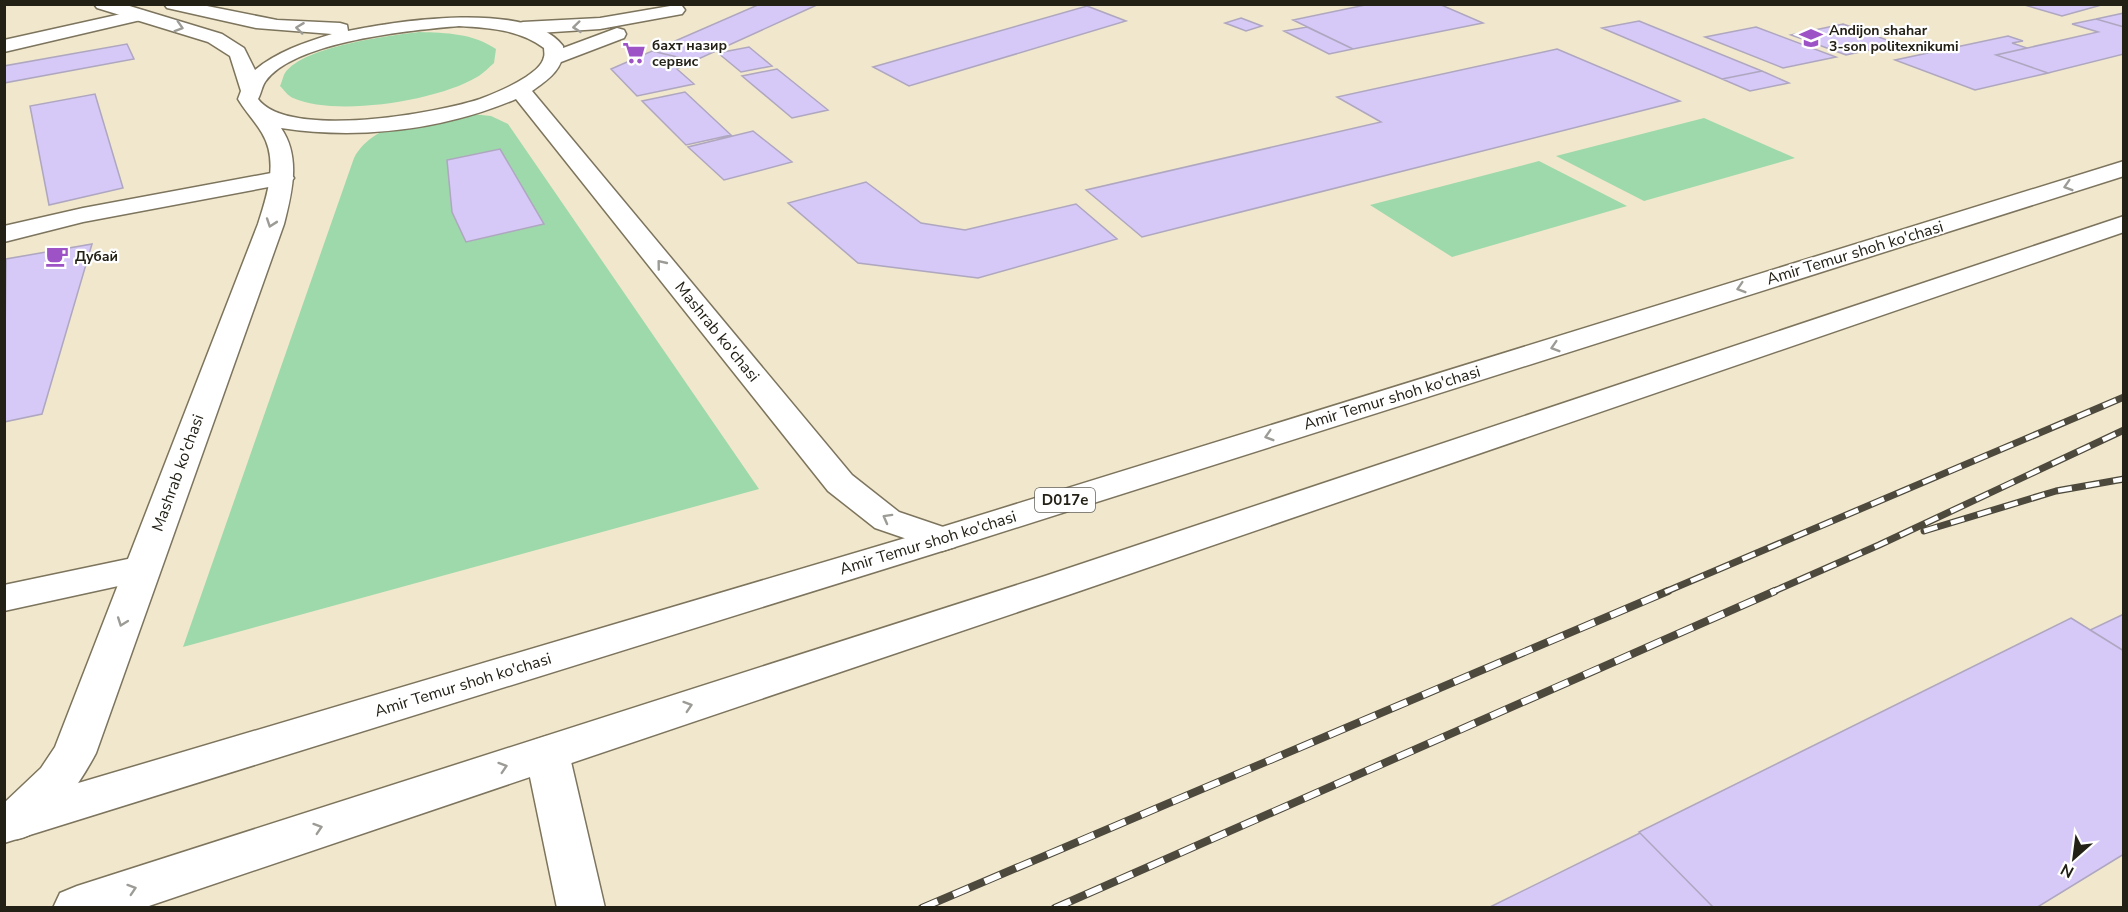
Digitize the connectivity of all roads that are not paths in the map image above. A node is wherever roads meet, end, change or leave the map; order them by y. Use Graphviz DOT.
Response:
graph roads {
  1 [pos="104,4"];
  2 [pos="173,4"];
  3 [pos="682,7"];
  4 [pos="139,15"];
  5 [pos="523,28"];
  6 [pos="379,29"];
  7 [pos="4,46"];
  8 [pos="554,58"];
  9 [pos="520,90"];
  10 [pos="252,98"];
  11 [pos="2124,168"];
  12 [pos="282,178"];
  13 [pos="2124,223"];
  14 [pos="4,234"];
  15 [pos="942,539"];
  16 [pos="142,569"];
  17 [pos="4,598"];
  18 [pos="547,753"];
  19 [pos="10,822"];
  20 [pos="77,908"];
  21 [pos="581,908"];
  1 -- 4 [label="main road, Mashrab ko'chasi"];
  6 -- 2 [label="main road, one-way"];
  3 -- 5 [label="main road, one-way"];
  3 -- 8 [label="main road"];
  4 -- 7 [label="main road"];
  4 -- 10 [label="main road, Mashrab ko'chasi, one-way"];
  5 -- 6 [label="main road"];
  5 -- 8 [label="main road"];
  6 -- 10 [label="main road"];
  8 -- 9 [label="main road"];
  9 -- 10 [label="main road"];
  15 -- 9 [label="main road, Mashrab ko'chasi, one-way"];
  10 -- 12 [label="main road, Mashrab ko'chasi"];
  11 -- 15 [label="main road, Amir Temur shoh ko'chasi / D017e, one-way"];
  12 -- 14 [label="main road"];
  12 -- 16 [label="main road, Mashrab ko'chasi, one-way"];
  18 -- 13 [label="main road, one-way"];
  15 -- 19 [label="main road, Amir Temur shoh ko'chasi / D017e"];
  16 -- 17 [label="main road"];
  16 -- 19 [label="main road, Mashrab ko'chasi, one-way"];
  20 -- 18 [label="main road, one-way"];
  18 -- 21 [label="main road"];
}
